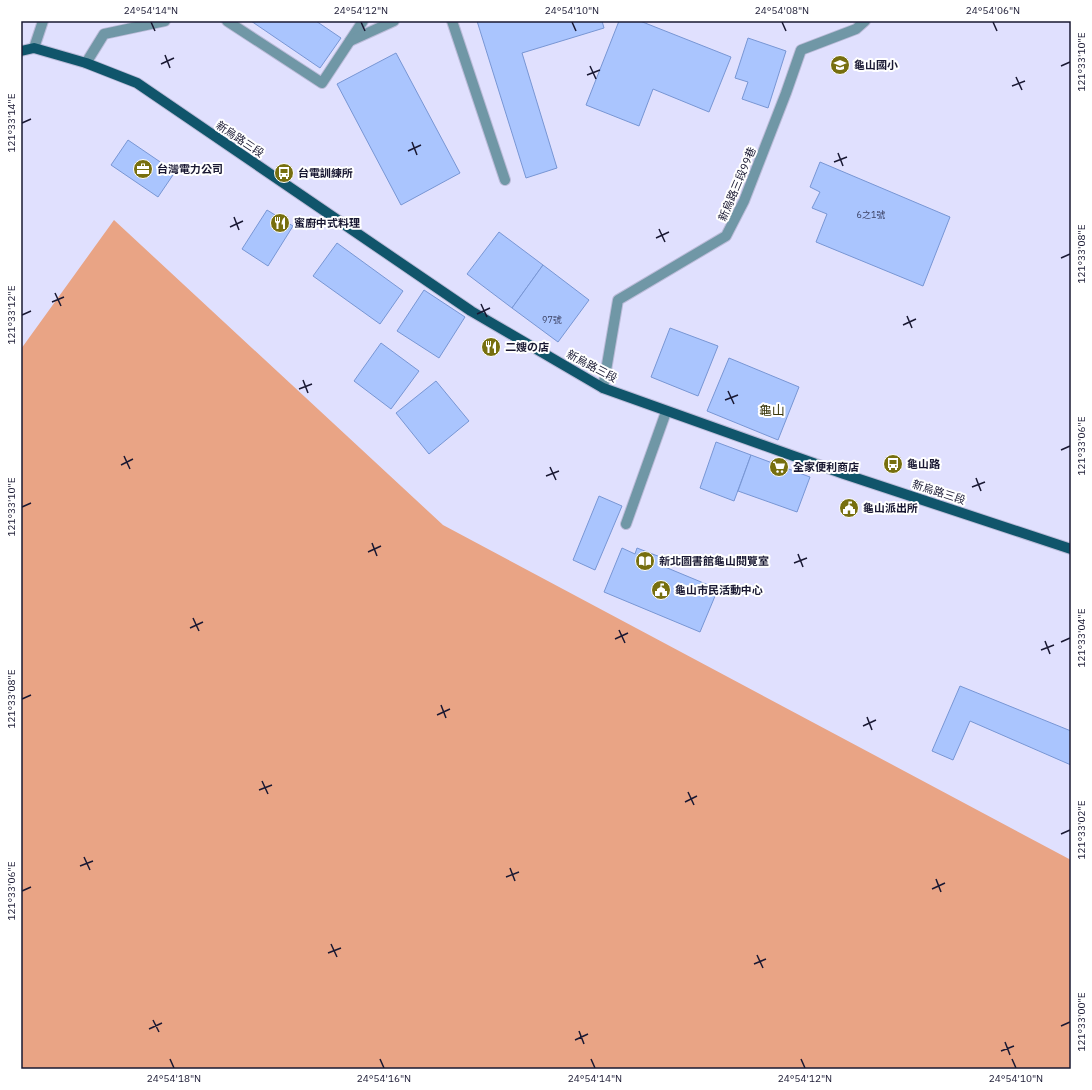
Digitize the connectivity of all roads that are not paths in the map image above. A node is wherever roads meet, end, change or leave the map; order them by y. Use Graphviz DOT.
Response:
graph roads {
  1 [pos="43,21"];
  2 [pos="165,21"];
  3 [pos="227,21"];
  4 [pos="363,21"];
  5 [pos="394,21"];
  6 [pos="452,21"];
  7 [pos="865,21"];
  8 [pos="350,42"];
  9 [pos="34,48"];
  10 [pos="21,51"];
  11 [pos="86,63"];
  12 [pos="505,180"];
  13 [pos="603,388"];
  14 [pos="666,412"];
  15 [pos="626,524"];
  16 [pos="1071,549"];
  1 -- 9 [label="street"];
  2 -- 11 [label="street"];
  3 -- 8 [label="street"];
  4 -- 8 [label="street"];
  5 -- 8 [label="street"];
  6 -- 12 [label="street"];
  7 -- 13 [label="street, 新烏路三段99巷"];
  9 -- 10 [label="main road, 新烏路三段"];
  9 -- 11 [label="main road, 新烏路三段"];
  11 -- 13 [label="main road, 新烏路三段"];
  13 -- 14 [label="main road, 新烏路三段"];
  14 -- 15 [label="street"];
  14 -- 16 [label="main road, 新烏路三段"];
}
